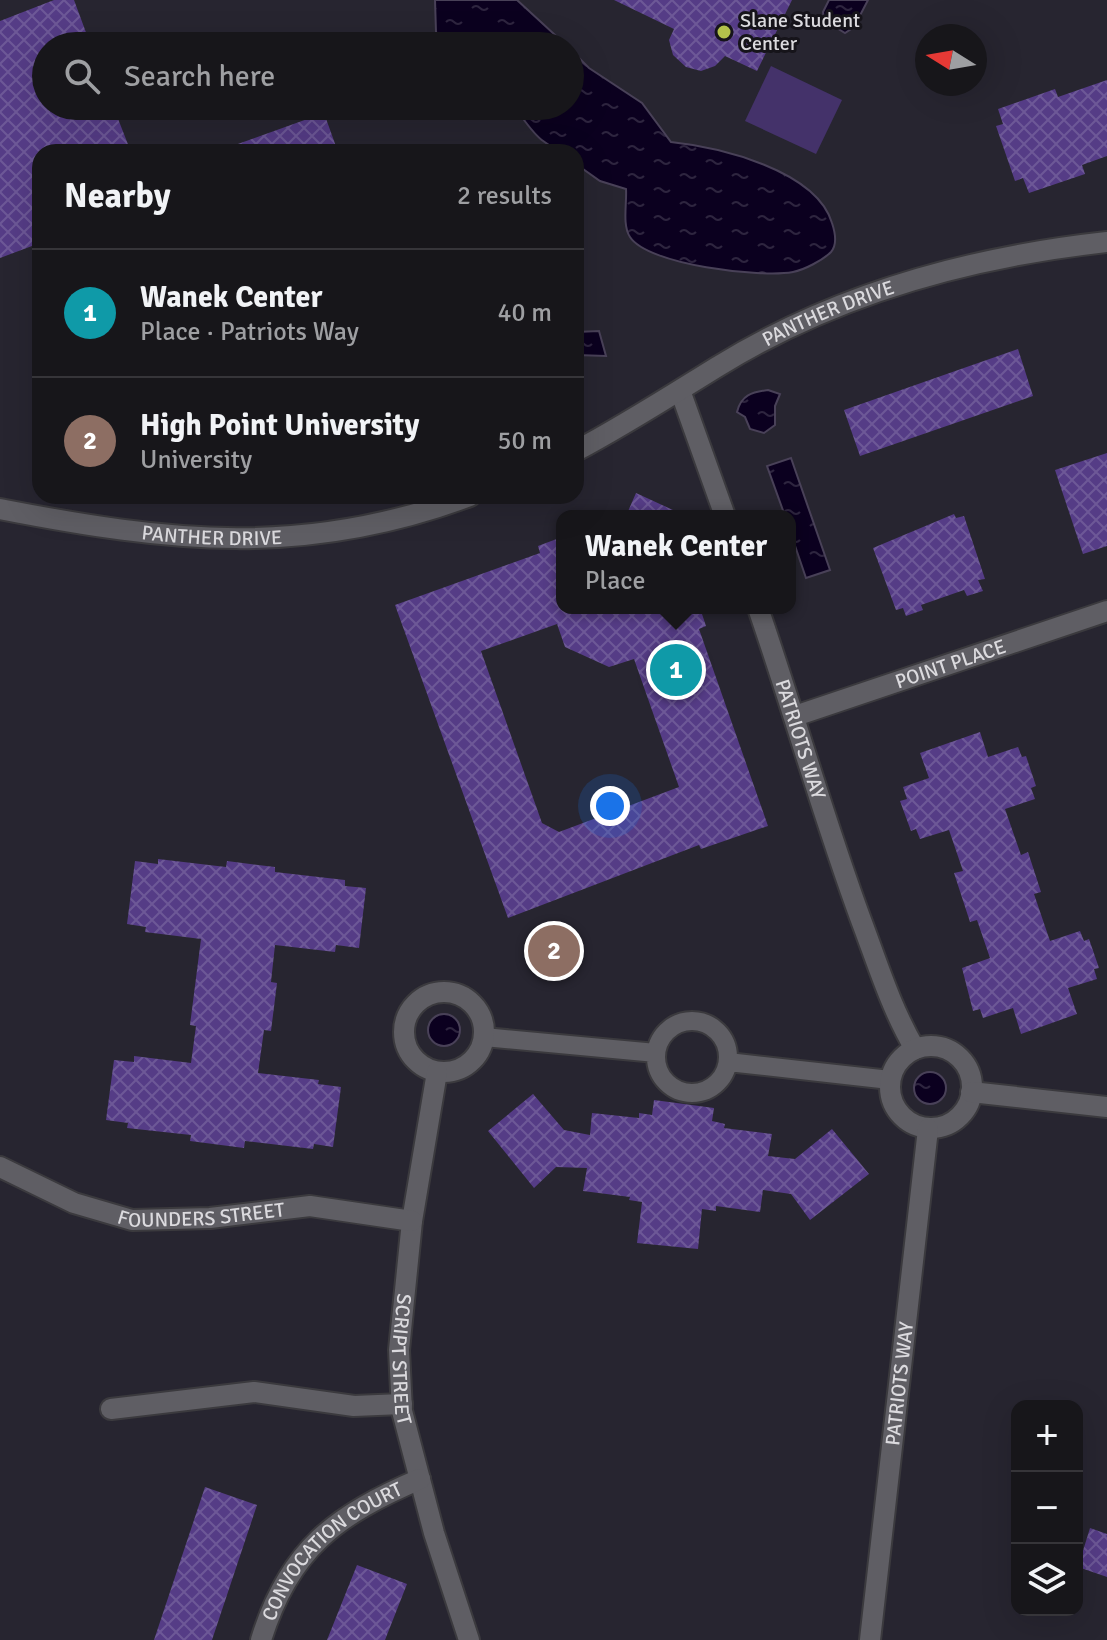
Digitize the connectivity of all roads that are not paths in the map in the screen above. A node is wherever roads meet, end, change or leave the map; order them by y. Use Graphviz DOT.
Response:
graph roads {
  1 [pos="1107,242"];
  2 [pos="681,393"];
  3 [pos="584,447"];
  4 [pos="449,504"];
  5 [pos="0,509"];
  6 [pos="723,510"];
  7 [pos="1107,611"];
  8 [pos="760,614"];
  9 [pos="795,716"];
  10 [pos="484,1037"];
  11 [pos="915,1049"];
  12 [pos="656,1053"];
  13 [pos="728,1062"];
  14 [pos="437,1072"];
  15 [pos="890,1080"];
  16 [pos="971,1092"];
  17 [pos="1107,1107"];
  18 [pos="928,1129"];
  19 [pos="0,1167"];
  20 [pos="412,1221"];
  21 [pos="402,1404"];
  22 [pos="111,1409"];
  23 [pos="420,1479"];
  24 [pos="261,1640"];
  25 [pos="469,1640"];
  26 [pos="870,1640"];
  1 -- 2 [label="street, PANTHER DRIVE"];
  2 -- 3 [label="street, PANTHER DRIVE"];
  2 -- 6 [label="street"];
  4 -- 5 [label="street, PANTHER DRIVE"];
  7 -- 9 [label="street, POINT PLACE"];
  8 -- 9 [label="street, PATRIOTS WAY"];
  9 -- 11 [label="street, PATRIOTS WAY"];
  10 -- 12 [label="street"];
  10 -- 14 [label="street"];
  10 -- 14 [label="street"];
  11 -- 15 [label="street"];
  11 -- 16 [label="street"];
  12 -- 13 [label="street"];
  12 -- 13 [label="street"];
  13 -- 15 [label="street"];
  14 -- 20 [label="street, SCRIPT STREET"];
  15 -- 18 [label="street"];
  16 -- 17 [label="street"];
  16 -- 18 [label="street"];
  18 -- 26 [label="street, PATRIOTS WAY"];
  19 -- 20 [label="street, FOUNDERS STREET"];
  20 -- 21 [label="street, SCRIPT STREET"];
  21 -- 22 [label="street"];
  21 -- 23 [label="street, SCRIPT STREET"];
  23 -- 24 [label="street, CONVOCATION COURT"];
  23 -- 25 [label="street, SCRIPT STREET"];
}
